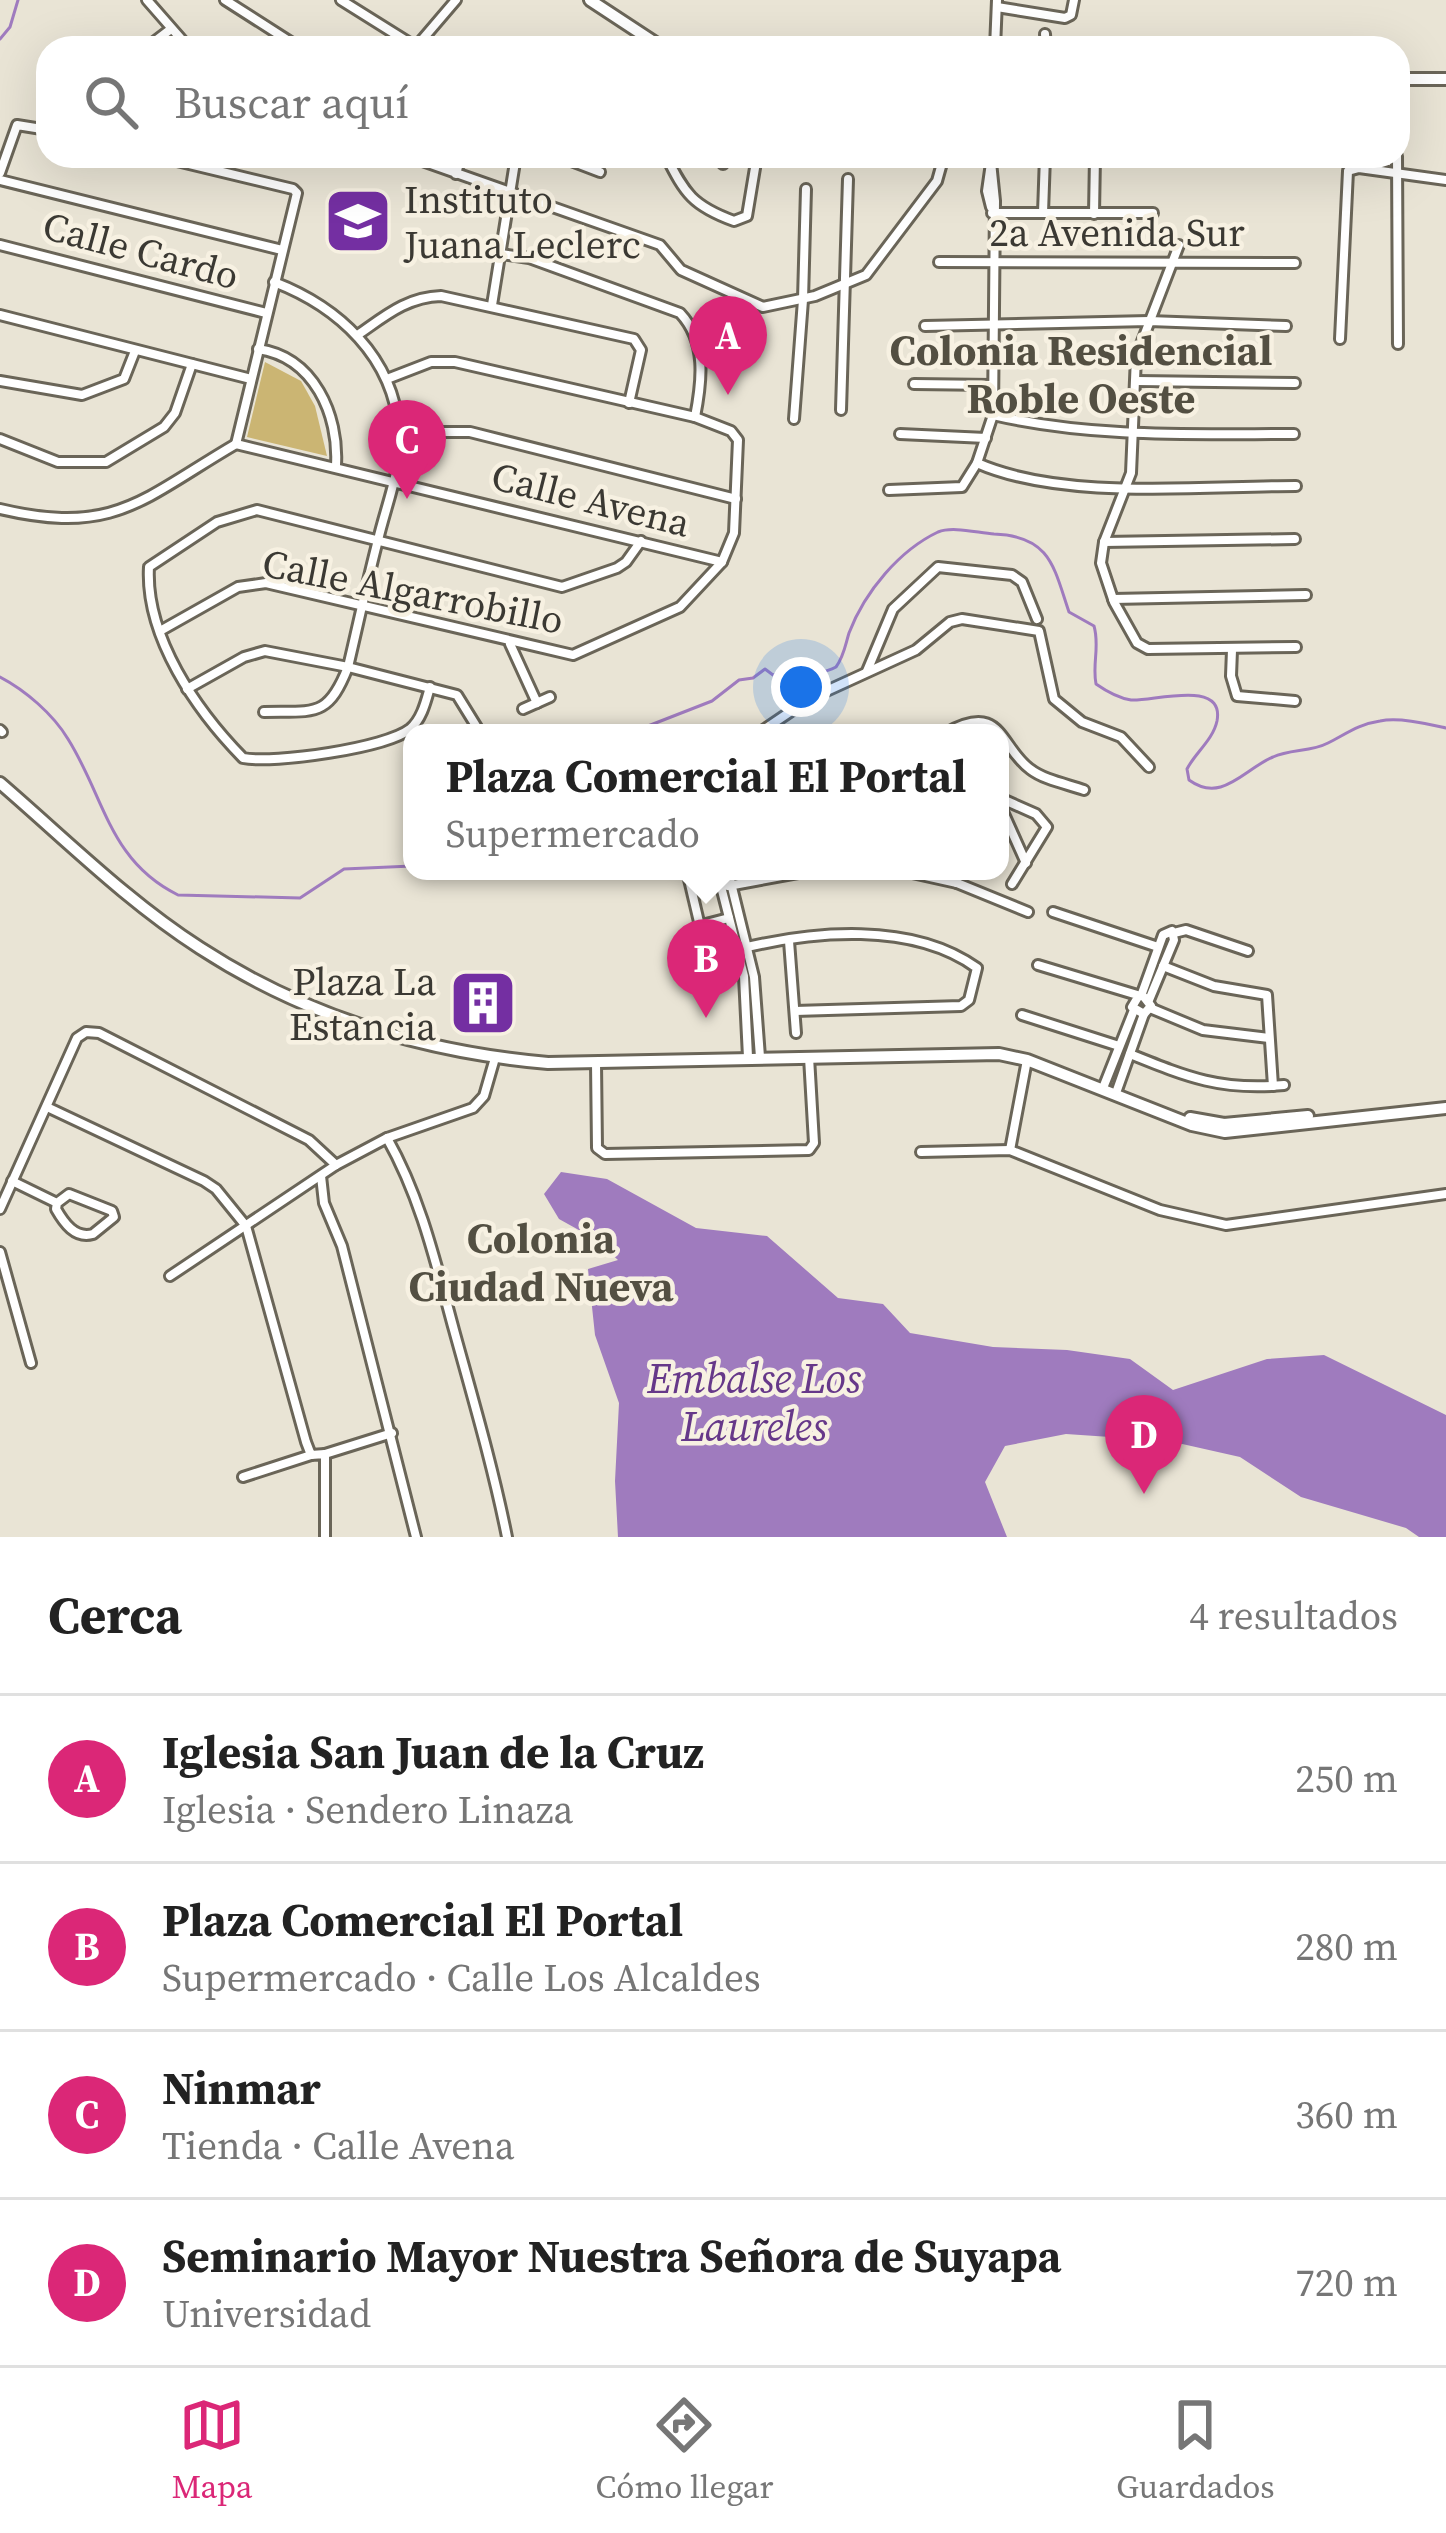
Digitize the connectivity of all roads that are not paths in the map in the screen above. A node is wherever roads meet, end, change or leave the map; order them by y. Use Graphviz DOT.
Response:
graph roads {
  1 [pos="147,0"];
  2 [pos="225,0"];
  3 [pos="341,0"];
  4 [pos="456,0"];
  5 [pos="590,0"];
  6 [pos="1074,0"];
  7 [pos="997,3"];
  8 [pos="1017,5"];
  9 [pos="171,29"];
  10 [pos="162,36"];
  11 [pos="178,36"];
  12 [pos="281,36"];
  13 [pos="398,36"];
  14 [pos="425,36"];
  15 [pos="645,36"];
  16 [pos="996,36"];
  17 [pos="1410,79"];
  18 [pos="1446,79"];
  19 [pos="36,127"];
  20 [pos="205,168"];
  21 [pos="440,168"];
  22 [pos="458,168"];
  23 [pos="513,168"];
  24 [pos="593,168"];
  25 [pos="672,168"];
  26 [pos="756,168"];
  27 [pos="943,168"];
  28 [pos="993,168"];
  29 [pos="1045,168"];
  30 [pos="1095,168"];
  31 [pos="1396,168"];
  32 [pos="600,172"];
  33 [pos="1396,172"];
  34 [pos="456,174"];
  35 [pos="0,177"];
  36 [pos="848,179"];
  37 [pos="1446,180"];
  38 [pos="806,189"];
  39 [pos="508,190"];
  40 [pos="992,210"];
  41 [pos="1043,213"];
  42 [pos="1153,213"];
  43 [pos="1094,214"];
  44 [pos="0,244"];
  45 [pos="1179,245"];
  46 [pos="281,250"];
  47 [pos="501,254"];
  48 [pos="1171,261"];
  49 [pos="939,262"];
  50 [pos="994,262"];
  51 [pos="1295,263"];
  52 [pos="274,282"];
  53 [pos="847,284"];
  54 [pos="803,300"];
  55 [pos="491,304"];
  56 [pos="0,314"];
  57 [pos="266,314"];
  58 [pos="1149,321"];
  59 [pos="993,325"];
  60 [pos="925,326"];
  61 [pos="1286,326"];
  62 [pos="359,334"];
  63 [pos="1340,339"];
  64 [pos="1398,344"];
  65 [pos="258,350"];
  66 [pos="136,351"];
  67 [pos="192,364"];
  68 [pos="250,379"];
  69 [pos="387,379"];
  70 [pos="0,381"];
  71 [pos="1137,381"];
  72 [pos="914,383"];
  73 [pos="1295,383"];
  74 [pos="993,385"];
  75 [pos="629,403"];
  76 [pos="841,410"];
  77 [pos="992,415"];
  78 [pos="694,417"];
  79 [pos="794,419"];
  80 [pos="400,432"];
  81 [pos="900,434"];
  82 [pos="1135,434"];
  83 [pos="1294,434"];
  84 [pos="986,437"];
  85 [pos="0,439"];
  86 [pos="236,444"];
  87 [pos="977,463"];
  88 [pos="336,466"];
  89 [pos="394,480"];
  90 [pos="1127,486"];
  91 [pos="1296,486"];
  92 [pos="889,490"];
  93 [pos="736,499"];
  94 [pos="0,509"];
  95 [pos="378,539"];
  96 [pos="1295,539"];
  97 [pos="640,542"];
  98 [pos="1104,542"];
  99 [pos="722,562"];
  100 [pos="1306,595"];
  101 [pos="1113,599"];
  102 [pos="362,605"];
  103 [pos="1037,619"];
  104 [pos="160,631"];
  105 [pos="509,643"];
  106 [pos="1296,647"];
  107 [pos="1232,650"];
  108 [pos="348,667"];
  109 [pos="867,672"];
  110 [pos="430,687"];
  111 [pos="187,689"];
  112 [pos="550,697"];
  113 [pos="1295,701"];
  114 [pos="536,703"];
  115 [pos="524,709"];
  116 [pos="265,712"];
  117 [pos="416,724"];
  118 [pos="475,724"];
  119 [pos="772,724"];
  120 [pos="403,731"];
  121 [pos="1009,741"];
  122 [pos="1149,767"];
  123 [pos="0,783"];
  124 [pos="1084,790"];
  125 [pos="1009,806"];
  126 [pos="1009,823"];
  127 [pos="1026,863"];
  128 [pos="690,880"];
  129 [pos="720,880"];
  130 [pos="731,880"];
  131 [pos="760,880"];
  132 [pos="940,880"];
  133 [pos="956,880"];
  134 [pos="957,884"];
  135 [pos="1012,884"];
  136 [pos="733,885"];
  137 [pos="722,887"];
  138 [pos="1028,912"];
  139 [pos="1053,912"];
  140 [pos="730,918"];
  141 [pos="702,925"];
  142 [pos="1174,934"];
  143 [pos="789,941"];
  144 [pos="1158,947"];
  145 [pos="743,948"];
  146 [pos="1248,951"];
  147 [pos="1038,965"];
  148 [pos="1163,966"];
  149 [pos="711,973"];
  150 [pos="1143,1004"];
  151 [pos="795,1011"];
  152 [pos="1022,1015"];
  153 [pos="796,1033"];
  154 [pos="1269,1037"];
  155 [pos="1120,1046"];
  156 [pos="1130,1054"];
  157 [pos="809,1056"];
  158 [pos="754,1057"];
  159 [pos="495,1058"];
  160 [pos="1027,1060"];
  161 [pos="596,1063"];
  162 [pos="1109,1090"];
  163 [pos="1446,1105"];
  164 [pos="47,1107"];
  165 [pos="387,1138"];
  166 [pos="1010,1150"];
  167 [pos="921,1152"];
  168 [pos="336,1165"];
  169 [pos="321,1176"];
  170 [pos="12,1181"];
  171 [pos="1446,1194"];
  172 [pos="57,1203"];
  173 [pos="0,1209"];
  174 [pos="246,1226"];
  175 [pos="0,1252"];
  176 [pos="170,1276"];
  177 [pos="31,1364"];
  178 [pos="392,1433"];
  179 [pos="325,1454"];
  180 [pos="311,1455"];
  181 [pos="243,1477"];
  182 [pos="325,1537"];
  183 [pos="416,1537"];
  184 [pos="507,1537"];
  1 -- 9 [label="street"];
  2 -- 12 [label="street"];
  3 -- 13 [label="street"];
  4 -- 14 [label="street"];
  5 -- 15 [label="main road"];
  6 -- 8 [label="street"];
  7 -- 8 [label="street"];
  7 -- 16 [label="street"];
  9 -- 10 [label="street"];
  9 -- 11 [label="street"];
  17 -- 18 [label="main road"];
  19 -- 35 [label="street"];
  20 -- 46 [label="street"];
  21 -- 34 [label="street"];
  22 -- 34 [label="street"];
  23 -- 39 [label="street"];
  24 -- 32 [label="street"];
  25 -- 26 [label="street"];
  27 -- 53 [label="street"];
  28 -- 40 [label="street"];
  29 -- 41 [label="street"];
  30 -- 43 [label="street"];
  31 -- 33 [label="street"];
  33 -- 37 [label="street"];
  33 -- 63 [label="street"];
  33 -- 64 [label="street"];
  34 -- 39 [label="street"];
  35 -- 46 [label="street"];
  36 -- 53 [label="street"];
  38 -- 54 [label="street"];
  39 -- 47 [label="street"];
  39 -- 54 [label="street"];
  40 -- 41 [label="street"];
  40 -- 50 [label="street"];
  41 -- 43 [label="street"];
  42 -- 43 [label="street"];
  44 -- 57 [label="street, Calle Cardo"];
  45 -- 48 [label="street"];
  46 -- 52 [label="street"];
  47 -- 55 [label="street"];
  47 -- 78 [label="street"];
  48 -- 50 [label="street, 2a Avenida Sur"];
  48 -- 51 [label="street, 2a Avenida Sur"];
  48 -- 58 [label="street"];
  49 -- 50 [label="street, 2a Avenida Sur"];
  50 -- 59 [label="street"];
  52 -- 57 [label="street"];
  52 -- 62 [label="street"];
  53 -- 54 [label="street"];
  53 -- 76 [label="street"];
  54 -- 79 [label="street"];
  55 -- 62 [label="street"];
  55 -- 75 [label="street"];
  56 -- 66 [label="street"];
  57 -- 65 [label="street"];
  58 -- 59 [label="street"];
  58 -- 61 [label="street"];
  58 -- 71 [label="street"];
  59 -- 60 [label="street"];
  59 -- 74 [label="street"];
  62 -- 69 [label="street"];
  65 -- 68 [label="street"];
  65 -- 88 [label="street"];
  66 -- 67 [label="street"];
  66 -- 70 [label="street"];
  67 -- 68 [label="street"];
  67 -- 85 [label="street"];
  68 -- 86 [label="street"];
  69 -- 75 [label="street"];
  69 -- 80 [label="street"];
  71 -- 73 [label="street"];
  71 -- 82 [label="street"];
  72 -- 74 [label="street"];
  74 -- 77 [label="street"];
  75 -- 78 [label="street"];
  77 -- 82 [label="street"];
  77 -- 84 [label="street"];
  78 -- 93 [label="street, Calle Algarrobillo"];
  80 -- 89 [label="street"];
  80 -- 93 [label="street"];
  81 -- 84 [label="street"];
  82 -- 83 [label="street"];
  82 -- 90 [label="street"];
  84 -- 87 [label="street"];
  86 -- 88 [label="street, Calle Avena"];
  86 -- 94 [label="street"];
  87 -- 90 [label="street"];
  87 -- 92 [label="street"];
  88 -- 89 [label="street, Calle Avena"];
  89 -- 95 [label="street"];
  89 -- 97 [label="street, Calle Avena"];
  90 -- 91 [label="street"];
  90 -- 98 [label="street"];
  93 -- 99 [label="street, Calle Algarrobillo"];
  95 -- 97 [label="street"];
  95 -- 102 [label="street"];
  95 -- 104 [label="street"];
  96 -- 98 [label="street"];
  97 -- 99 [label="street, Calle Avena"];
  98 -- 101 [label="street"];
  99 -- 105 [label="street, Calle Algarrobillo"];
  100 -- 101 [label="street"];
  101 -- 107 [label="street"];
  102 -- 104 [label="street, Calle Algarrobillo"];
  102 -- 105 [label="street, Calle Algarrobillo"];
  102 -- 108 [label="street"];
  103 -- 109 [label="street"];
  104 -- 111 [label="street"];
  105 -- 114 [label="street"];
  106 -- 107 [label="street"];
  107 -- 113 [label="street"];
  108 -- 110 [label="street"];
  108 -- 111 [label="street"];
  108 -- 116 [label="street"];
  109 -- 119 [label="street"];
  109 -- 122 [label="street"];
  110 -- 117 [label="street"];
  110 -- 118 [label="street"];
  111 -- 120 [label="street"];
  112 -- 114 [label="street"];
  114 -- 115 [label="street"];
  121 -- 124 [label="street"];
  123 -- 159 [label="main road"];
  125 -- 127 [label="street"];
  126 -- 127 [label="street"];
  127 -- 135 [label="street"];
  128 -- 141 [label="street"];
  129 -- 137 [label="street"];
  130 -- 136 [label="street"];
  131 -- 136 [label="street"];
  132 -- 134 [label="street"];
  133 -- 134 [label="street"];
  134 -- 138 [label="street"];
  136 -- 137 [label="street"];
  136 -- 145 [label="street"];
  137 -- 140 [label="street"];
  139 -- 144 [label="street"];
  140 -- 141 [label="street"];
  140 -- 145 [label="street"];
  141 -- 149 [label="street"];
  142 -- 144 [label="street"];
  142 -- 146 [label="street"];
  142 -- 148 [label="street"];
  143 -- 145 [label="street"];
  143 -- 151 [label="street"];
  143 -- 151 [label="street"];
  144 -- 150 [label="street"];
  145 -- 158 [label="street"];
  147 -- 150 [label="street"];
  148 -- 150 [label="street"];
  148 -- 154 [label="street"];
  150 -- 154 [label="street"];
  150 -- 155 [label="street"];
  150 -- 156 [label="street"];
  151 -- 153 [label="street"];
  152 -- 155 [label="street"];
  154 -- 156 [label="street"];
  155 -- 162 [label="street"];
  156 -- 162 [label="street"];
  157 -- 158 [label="main road"];
  157 -- 160 [label="main road"];
  157 -- 161 [label="street"];
  158 -- 161 [label="main road"];
  159 -- 161 [label="main road"];
  159 -- 165 [label="street"];
  160 -- 162 [label="main road"];
  160 -- 166 [label="street"];
  162 -- 163 [label="main road"];
  164 -- 168 [label="street"];
  164 -- 170 [label="street"];
  164 -- 174 [label="street"];
  165 -- 168 [label="street"];
  165 -- 184 [label="street"];
  166 -- 167 [label="street"];
  166 -- 171 [label="street"];
  168 -- 169 [label="street"];
  169 -- 174 [label="street"];
  169 -- 178 [label="street"];
  170 -- 172 [label="street"];
  170 -- 173 [label="street"];
  172 -- 172 [label="street"];
  174 -- 176 [label="street"];
  174 -- 180 [label="street"];
  175 -- 177 [label="street"];
  178 -- 179 [label="street"];
  178 -- 183 [label="street"];
  179 -- 180 [label="street"];
  179 -- 182 [label="street"];
  180 -- 181 [label="street"];
}
